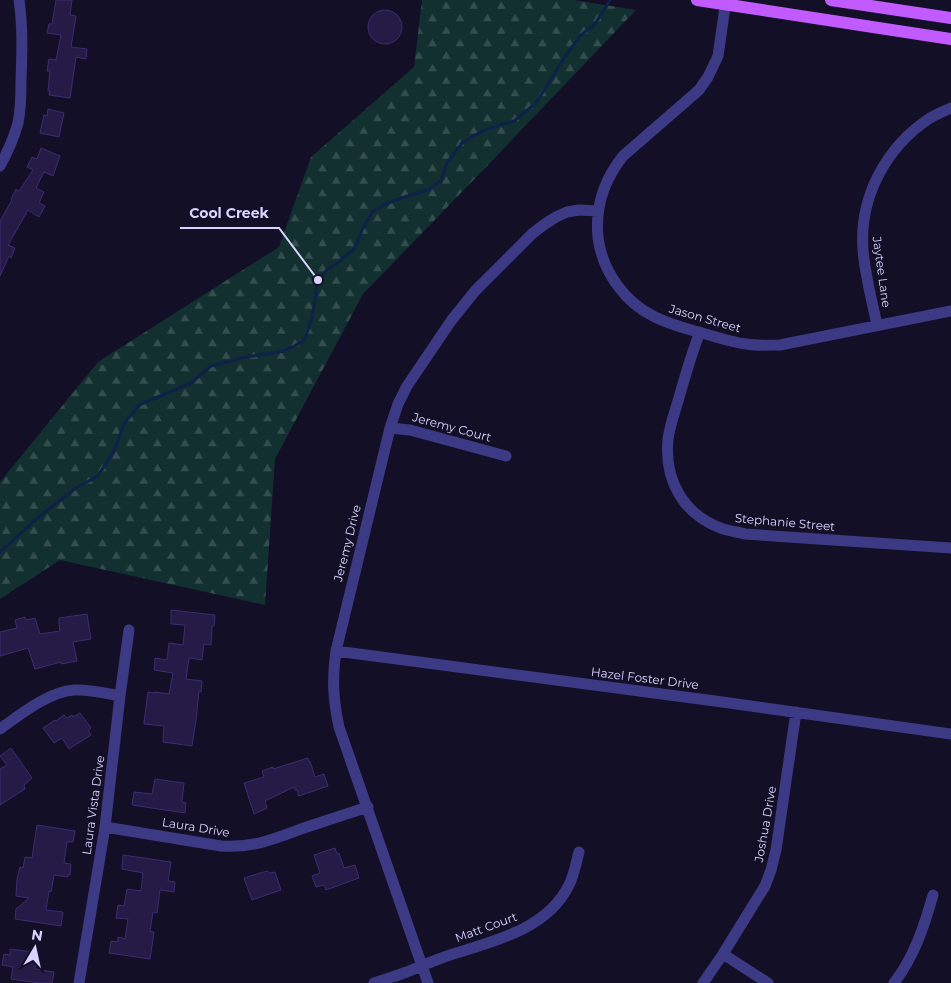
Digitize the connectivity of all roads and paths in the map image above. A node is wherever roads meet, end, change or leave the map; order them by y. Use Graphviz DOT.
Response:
graph roads {
  1 [pos="19,0"];
  2 [pos="697,0"];
  3 [pos="831,0"];
  4 [pos="726,2"];
  5 [pos="951,18"];
  6 [pos="951,38"];
  7 [pos="951,108"];
  8 [pos="0,166"];
  9 [pos="598,211"];
  10 [pos="951,311"];
  11 [pos="877,325"];
  12 [pos="700,332"];
  13 [pos="390,428"];
  14 [pos="506,456"];
  15 [pos="951,548"];
  16 [pos="129,630"];
  17 [pos="336,651"];
  18 [pos="120,696"];
  19 [pos="796,712"];
  20 [pos="0,729"];
  21 [pos="951,734"];
  22 [pos="368,807"];
  23 [pos="105,827"];
  24 [pos="579,852"];
  25 [pos="933,895"];
  26 [pos="723,954"];
  27 [pos="422,965"];
  28 [pos="79,983"];
  29 [pos="374,983"];
  30 [pos="428,983"];
  31 [pos="703,983"];
  32 [pos="768,983"];
  33 [pos="894,983"];
  1 -- 8 [label="street"];
  2 -- 4 [label="main road"];
  3 -- 5 [label="main road"];
  4 -- 6 [label="main road"];
  4 -- 9 [label="street, Jason Street"];
  7 -- 11 [label="street, Jaytee Lane"];
  9 -- 12 [label="street, Jason Street"];
  9 -- 13 [label="street, Jeremy Drive"];
  10 -- 11 [label="street, Jason Street"];
  11 -- 12 [label="street, Jason Street"];
  12 -- 15 [label="street, Stephanie Street"];
  13 -- 14 [label="street, Jeremy Court"];
  13 -- 17 [label="street, Jeremy Drive"];
  16 -- 18 [label="street, Laura Vista Drive"];
  17 -- 19 [label="street, Hazel Foster Drive"];
  17 -- 22 [label="street, Jeremy Drive"];
  18 -- 20 [label="street"];
  18 -- 23 [label="street, Laura Vista Drive"];
  19 -- 21 [label="street, Hazel Foster Drive"];
  19 -- 26 [label="street, Joshua Drive"];
  22 -- 23 [label="street, Laura Drive"];
  22 -- 27 [label="street, Jeremy Drive"];
  23 -- 28 [label="street, Laura Vista Drive"];
  24 -- 27 [label="street, Matt Court"];
  25 -- 33 [label="street"];
  26 -- 31 [label="street, Joshua Drive"];
  26 -- 32 [label="street"];
  27 -- 29 [label="street, Matt Court"];
  27 -- 30 [label="street"];
}
